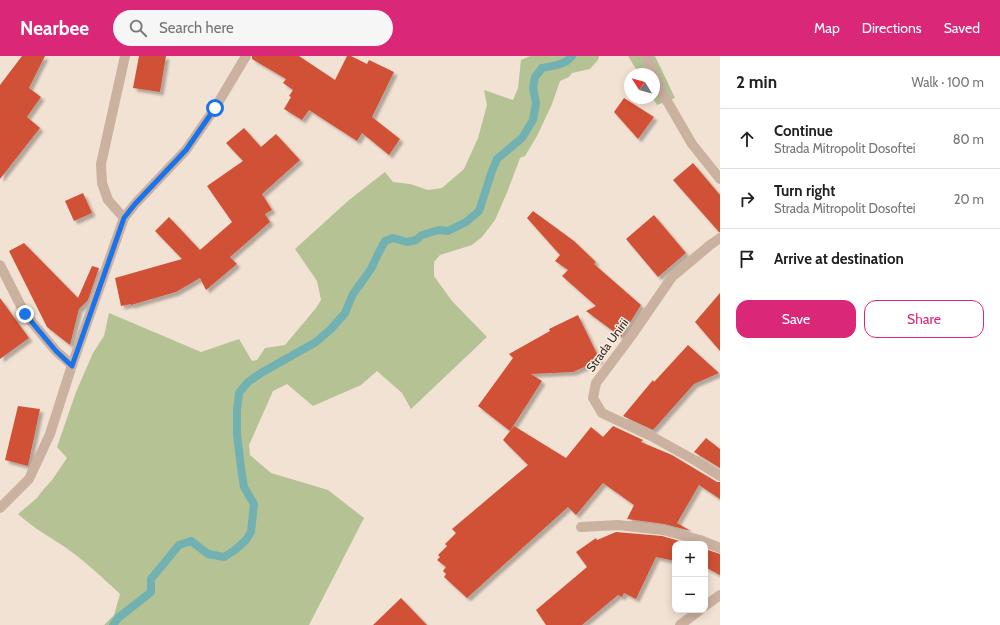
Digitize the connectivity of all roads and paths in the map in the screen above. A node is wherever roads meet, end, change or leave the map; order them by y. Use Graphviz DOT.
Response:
graph roads {
  1 [pos="125,56"];
  2 [pos="246,56"];
  3 [pos="646,56"];
  4 [pos="651,68"];
  5 [pos="660,89"];
  6 [pos="720,179"];
  7 [pos="124,218"];
  8 [pos="720,238"];
  9 [pos="0,266"];
  10 [pos="72,366"];
  11 [pos="720,476"];
  12 [pos="0,508"];
  13 [pos="581,527"];
  14 [pos="720,548"];
  15 [pos="720,595"];
  16 [pos="708,604"];
  17 [pos="696,613"];
  18 [pos="680,625"];
  1 -- 7 [label="street"];
  2 -- 7 [label="street"];
  3 -- 4 [label="street"];
  5 -- 6 [label="street"];
  7 -- 10 [label="street"];
  8 -- 11 [label="street, Strada Unirii"];
  9 -- 10 [label="street"];
  10 -- 12 [label="street"];
  13 -- 14 [label="street"];
  15 -- 16 [label="street"];
  17 -- 18 [label="street"];
}
